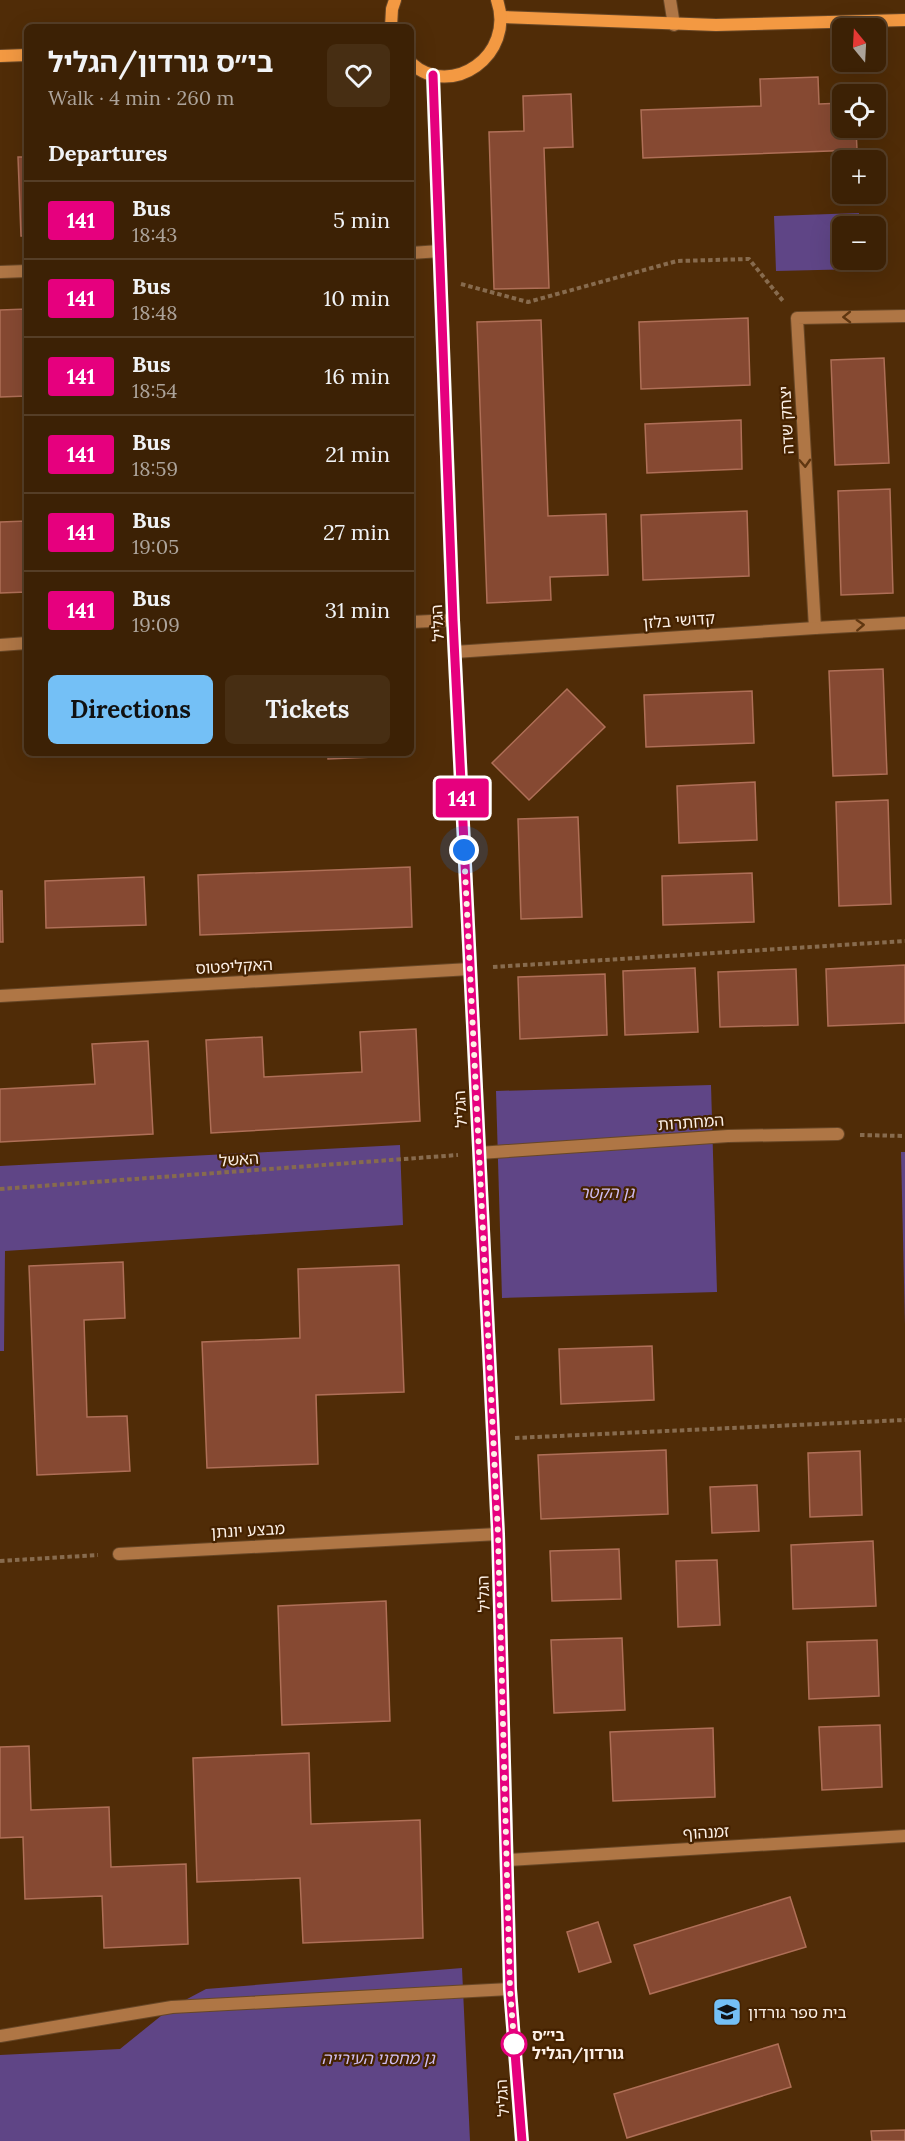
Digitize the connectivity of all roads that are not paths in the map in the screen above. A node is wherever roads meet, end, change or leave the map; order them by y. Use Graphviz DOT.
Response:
graph roads {
  1 [pos="395,0"];
  2 [pos="497,0"];
  3 [pos="670,0"];
  4 [pos="501,17"];
  5 [pos="905,20"];
  6 [pos="391,24"];
  7 [pos="674,24"];
  8 [pos="24,55"];
  9 [pos="0,56"];
  10 [pos="414,66"];
  11 [pos="433,75"];
  12 [pos="440,251"];
  13 [pos="414,252"];
  14 [pos="24,271"];
  15 [pos="0,272"];
  16 [pos="905,316"];
  17 [pos="453,620"];
  18 [pos="414,622"];
  19 [pos="905,623"];
  20 [pos="815,628"];
  21 [pos="24,643"];
  22 [pos="0,645"];
  23 [pos="455,652"];
  24 [pos="470,969"];
  25 [pos="0,996"];
  26 [pos="838,1134"];
  27 [pos="479,1153"];
  28 [pos="498,1534"];
  29 [pos="119,1554"];
  30 [pos="905,1836"];
  31 [pos="508,1860"];
  32 [pos="510,1989"];
  33 [pos="0,2036"];
  34 [pos="522,2141"];
  1 -- 6 [label="street"];
  2 -- 4 [label="street"];
  3 -- 7 [label="street"];
  4 -- 7 [label="street"];
  4 -- 11 [label="street"];
  5 -- 7 [label="street"];
  8 -- 9 [label="street"];
  10 -- 11 [label="street"];
  11 -- 12 [label="street, הגליל"];
  12 -- 13 [label="street"];
  12 -- 17 [label="street, הגליל"];
  14 -- 15 [label="street"];
  16 -- 20 [label="street, יצחק שדה, one-way"];
  17 -- 18 [label="street"];
  17 -- 23 [label="street, הגליל"];
  20 -- 19 [label="street, קדושי בלזן, one-way"];
  20 -- 23 [label="street, קדושי בלזן"];
  21 -- 22 [label="street"];
  23 -- 24 [label="street, הגליל"];
  24 -- 25 [label="street, האקליפטוס"];
  24 -- 27 [label="street, הגליל"];
  26 -- 27 [label="street, המחתרות"];
  27 -- 28 [label="street, הגליל"];
  28 -- 29 [label="street, מבצע יונתן"];
  28 -- 31 [label="street, הגליל"];
  30 -- 31 [label="street, זמנהוף"];
  31 -- 32 [label="street, הגליל"];
  32 -- 33 [label="street"];
  32 -- 34 [label="street, הגליל"];
}
